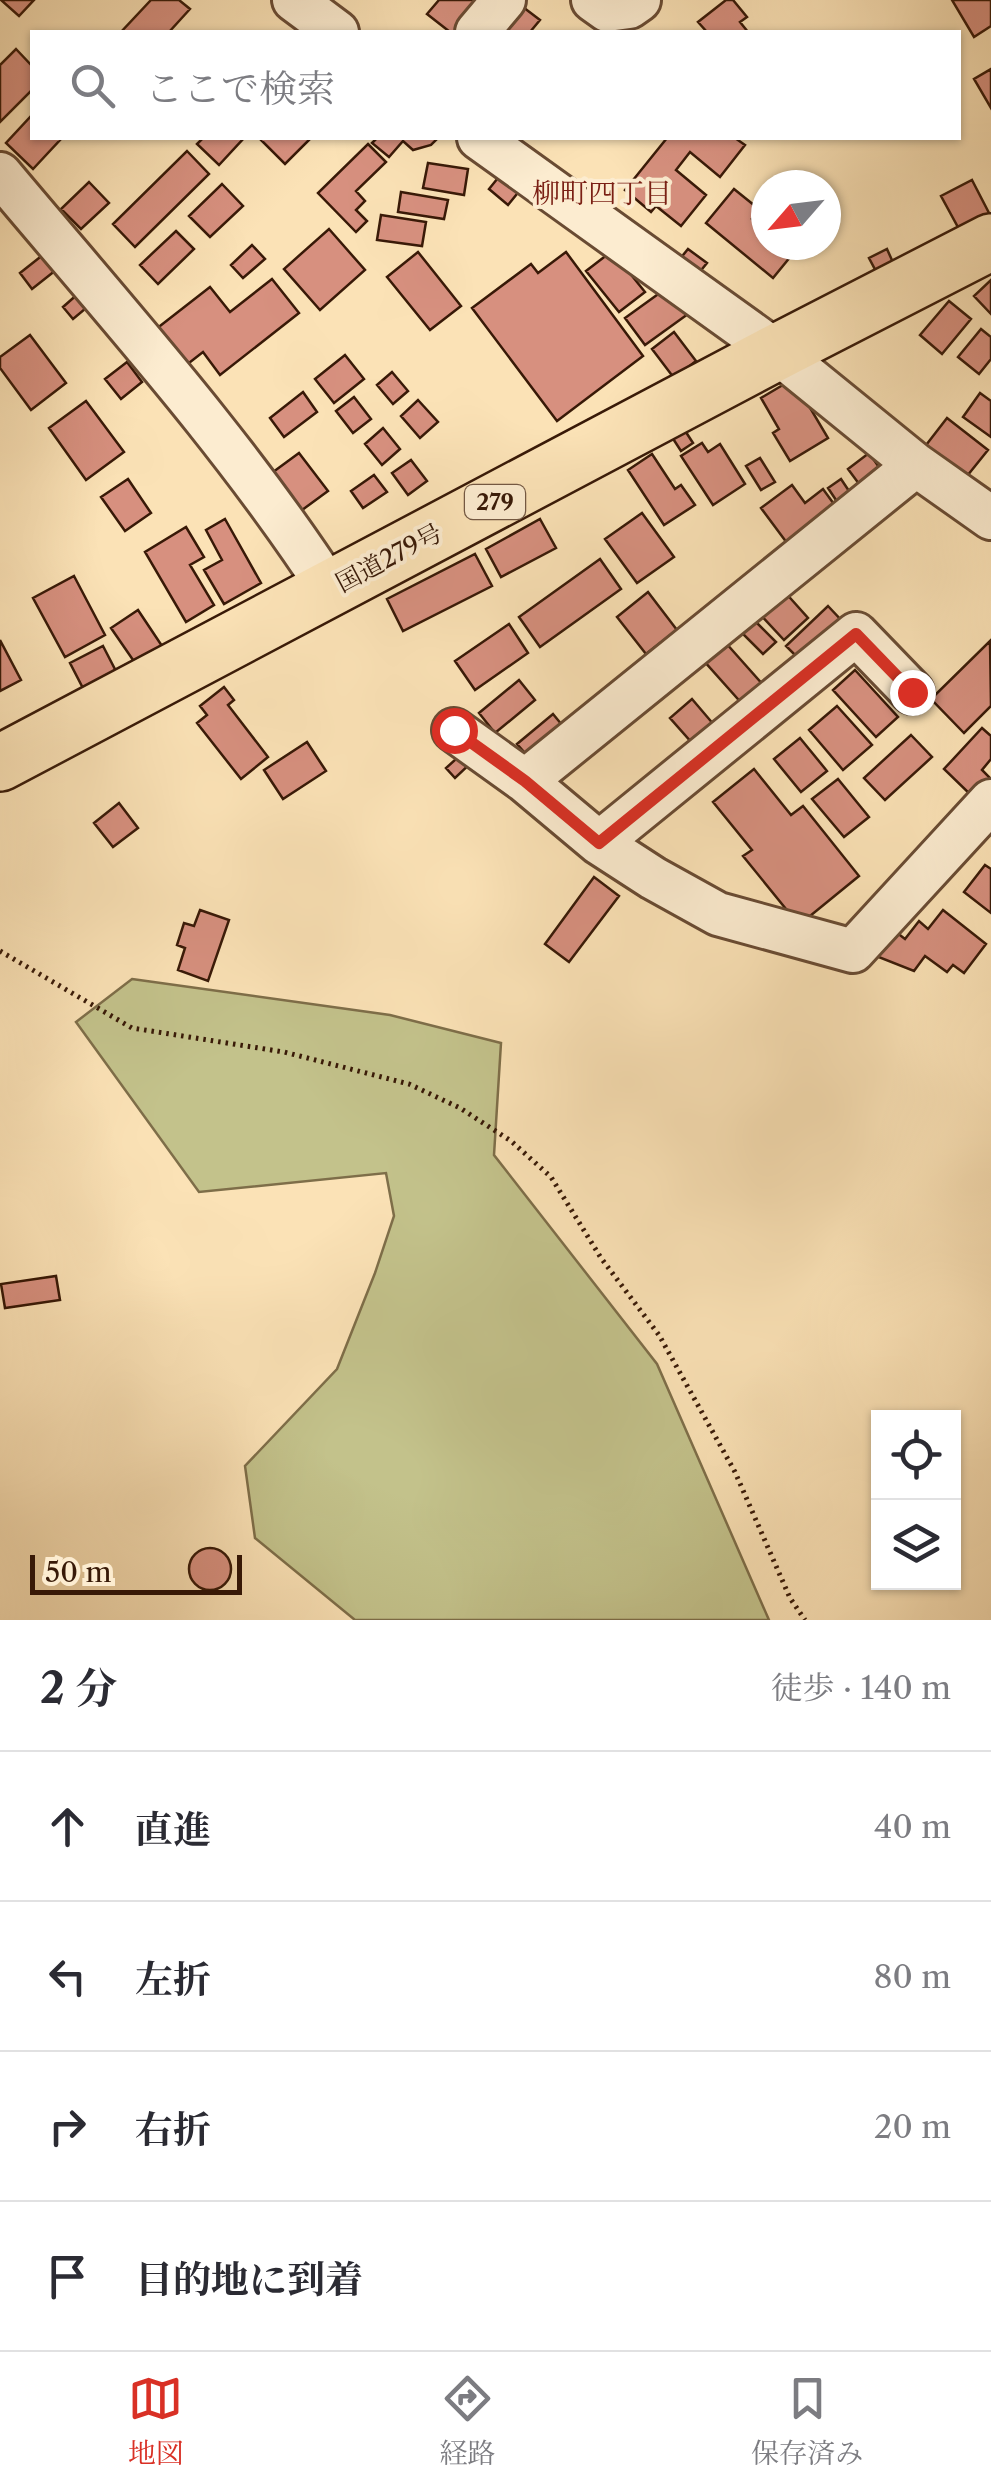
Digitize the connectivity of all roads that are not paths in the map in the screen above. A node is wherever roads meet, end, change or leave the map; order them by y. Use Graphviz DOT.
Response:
graph roads {
  1 [pos="294,0"];
  2 [pos="504,0"];
  3 [pos="593,0"];
  4 [pos="638,0"];
  5 [pos="334,30"];
  6 [pos="479,30"];
  7 [pos="482,140"];
  8 [pos="0,174"];
  9 [pos="991,242"];
  10 [pos="777,352"];
  11 [pos="916,465"];
  12 [pos="991,518"];
  13 [pos="330,590"];
  14 [pos="912,692"];
  15 [pos="454,730"];
  16 [pos="4,753"];
  17 [pos="525,781"];
  18 [pos="991,801"];
  19 [pos="599,843"];
  1 -- 5 [label="street"];
  2 -- 6 [label="street"];
  3 -- 4 [label="street"];
  7 -- 10 [label="street"];
  8 -- 13 [label="street"];
  9 -- 10 [label="highway, 国道279号 / 279"];
  10 -- 11 [label="street"];
  10 -- 13 [label="highway, 国道279号 / 279"];
  11 -- 12 [label="street"];
  11 -- 17 [label="street"];
  13 -- 16 [label="highway, 国道279号 / 279"];
  14 -- 19 [label="street"];
  15 -- 17 [label="street"];
  17 -- 19 [label="street"];
  18 -- 19 [label="street"];
}
